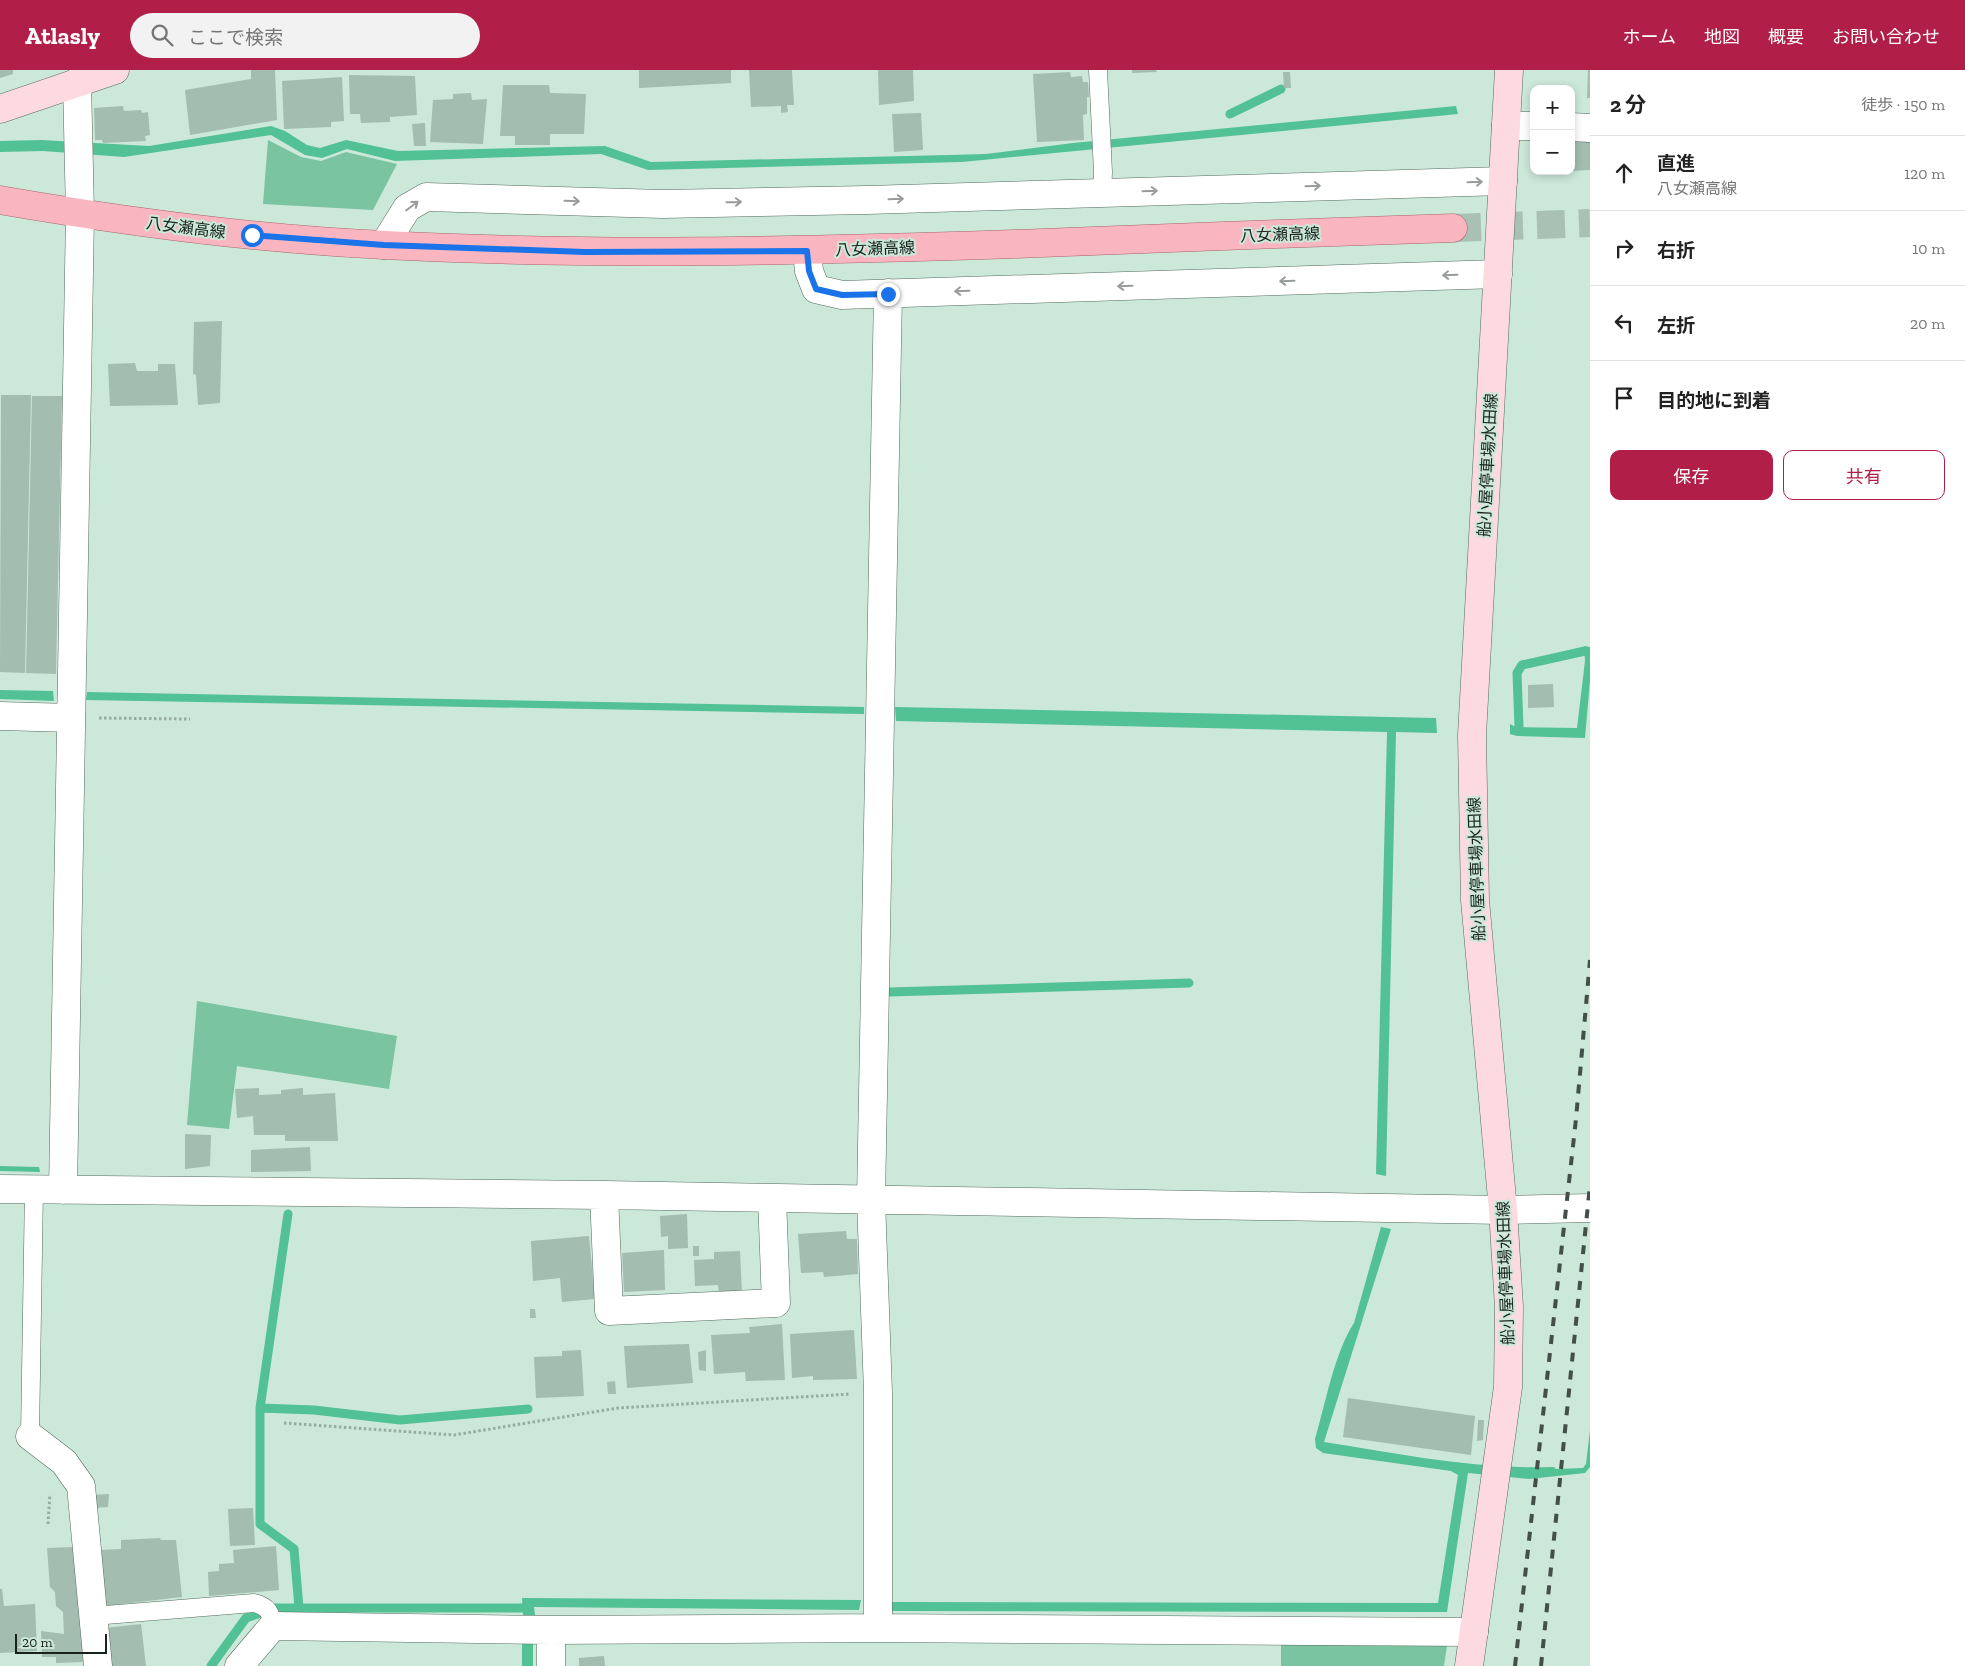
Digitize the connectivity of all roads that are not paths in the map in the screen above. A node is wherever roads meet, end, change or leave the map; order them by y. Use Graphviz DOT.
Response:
graph roads {
  1 [pos="115,70"];
  2 [pos="1098,70"];
  3 [pos="1509,70"];
  4 [pos="77,82"];
  5 [pos="0,109"];
  6 [pos="1506,126"];
  7 [pos="1530,126"];
  8 [pos="1575,127"];
  9 [pos="1590,128"];
  10 [pos="1503,181"];
  11 [pos="1102,192"];
  12 [pos="0,200"];
  13 [pos="80,214"];
  14 [pos="1453,228"];
  15 [pos="384,245"];
  16 [pos="807,251"];
  17 [pos="1498,274"];
  18 [pos="888,294"];
  19 [pos="0,716"];
  20 [pos="71,718"];
  21 [pos="0,1189"];
  22 [pos="34,1189"];
  23 [pos="63,1190"];
  24 [pos="604,1195"];
  25 [pos="772,1198"];
  26 [pos="870,1200"];
  27 [pos="1590,1208"];
  28 [pos="1503,1210"];
  29 [pos="30,1436"];
  30 [pos="93,1616"];
  31 [pos="273,1626"];
  32 [pos="878,1628"];
  33 [pos="551,1630"];
  34 [pos="1474,1632"];
  35 [pos="98,1666"];
  36 [pos="239,1666"];
  37 [pos="551,1666"];
  38 [pos="1469,1666"];
  1 -- 4 [label="main road"];
  2 -- 11 [label="lane"];
  3 -- 6 [label="main road, 船小屋停車場水田線"];
  4 -- 5 [label="main road"];
  4 -- 13 [label="street"];
  6 -- 7 [label="street"];
  6 -- 10 [label="main road, 船小屋停車場水田線"];
  8 -- 9 [label="street"];
  11 -- 10 [label="street, one-way"];
  10 -- 17 [label="main road, 船小屋停車場水田線"];
  15 -- 11 [label="street, one-way"];
  12 -- 13 [label="main road, 八女瀬高線"];
  13 -- 15 [label="main road, 八女瀬高線"];
  13 -- 20 [label="street"];
  14 -- 16 [label="main road, 八女瀬高線"];
  15 -- 16 [label="main road, 八女瀬高線"];
  16 -- 18 [label="street"];
  17 -- 18 [label="street, one-way"];
  17 -- 28 [label="main road, 船小屋停車場水田線"];
  18 -- 26 [label="street"];
  19 -- 20 [label="street"];
  20 -- 23 [label="street"];
  21 -- 22 [label="street"];
  22 -- 23 [label="street"];
  22 -- 29 [label="lane"];
  23 -- 24 [label="street"];
  24 -- 25 [label="street"];
  24 -- 25 [label="street"];
  25 -- 26 [label="street"];
  26 -- 28 [label="street"];
  26 -- 32 [label="street"];
  27 -- 28 [label="street"];
  28 -- 34 [label="main road, 船小屋停車場水田線"];
  29 -- 30 [label="street"];
  30 -- 31 [label="lane"];
  30 -- 35 [label="street"];
  31 -- 33 [label="street"];
  31 -- 36 [label="street"];
  32 -- 33 [label="street"];
  32 -- 34 [label="street"];
  33 -- 37 [label="street"];
  34 -- 38 [label="main road, 船小屋停車場水田線"];
}
